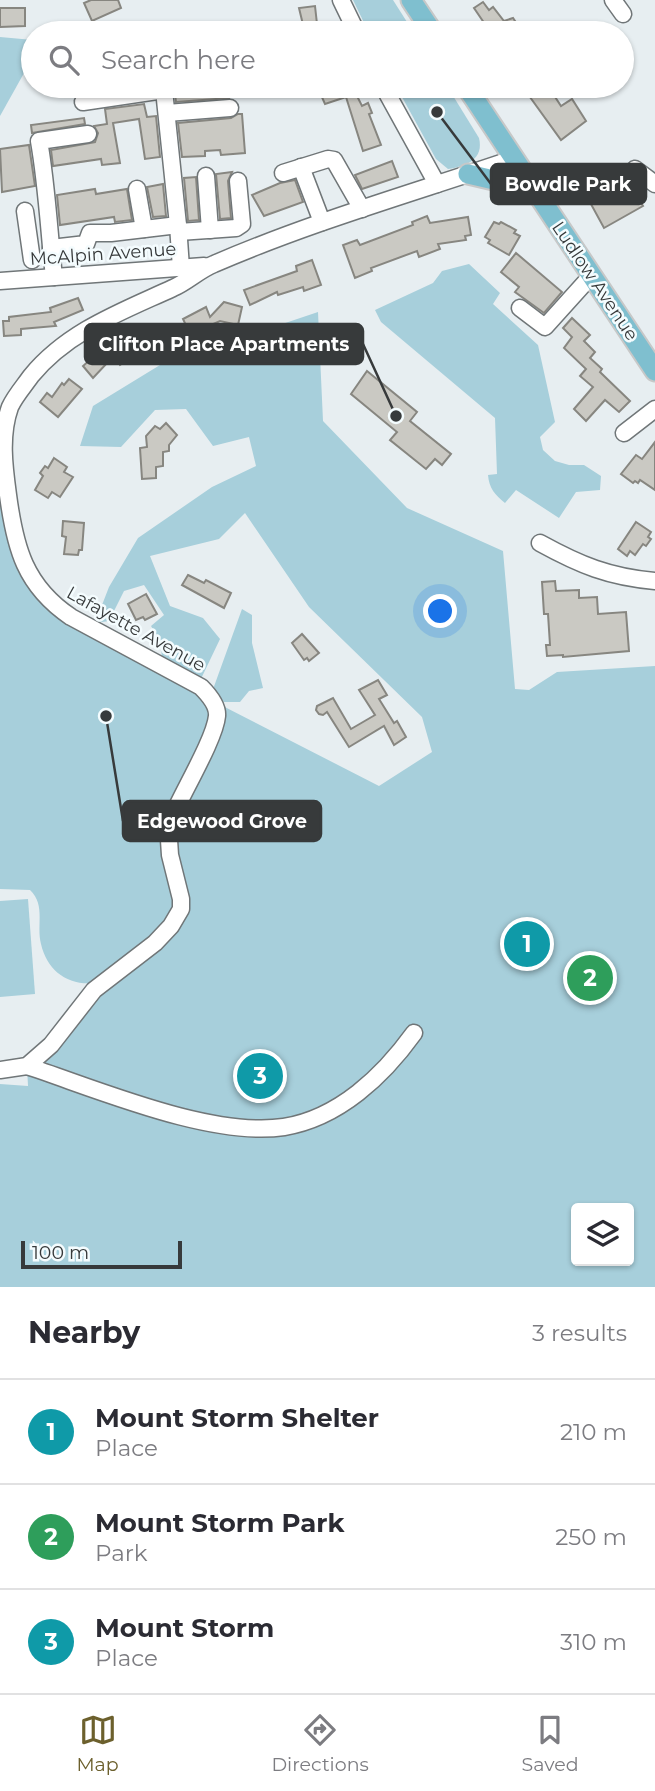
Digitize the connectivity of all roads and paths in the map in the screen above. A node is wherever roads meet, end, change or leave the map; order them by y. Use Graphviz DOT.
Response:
graph roads {
  1 [pos="341,0"];
  2 [pos="411,0"];
  3 [pos="613,0"];
  4 [pos="623,14"];
  5 [pos="351,21"];
  6 [pos="425,21"];
  7 [pos="110,98"];
  8 [pos="165,98"];
  9 [pos="390,98"];
  10 [pos="474,98"];
  11 [pos="83,102"];
  12 [pos="230,108"];
  13 [pos="167,113"];
  14 [pos="88,134"];
  15 [pos="513,159"];
  16 [pos="302,167"];
  17 [pos="635,169"];
  18 [pos="283,173"];
  19 [pos="468,174"];
  20 [pos="206,176"];
  21 [pos="238,181"];
  22 [pos="437,184"];
  23 [pos="655,184"];
  24 [pos="136,189"];
  25 [pos="533,189"];
  26 [pos="362,209"];
  27 [pos="25,211"];
  28 [pos="323,222"];
  29 [pos="236,228"];
  30 [pos="144,229"];
  31 [pos="179,229"];
  32 [pos="211,230"];
  33 [pos="49,231"];
  34 [pos="28,234"];
  35 [pos="51,248"];
  36 [pos="251,248"];
  37 [pos="32,260"];
  38 [pos="209,265"];
  39 [pos="181,268"];
  40 [pos="591,276"];
  41 [pos="54,277"];
  42 [pos="0,281"];
  43 [pos="520,308"];
  44 [pos="648,346"];
  45 [pos="655,371"];
  46 [pos="655,409"];
  47 [pos="624,433"];
  48 [pos="540,543"];
  49 [pos="655,580"];
  50 [pos="414,1033"];
  51 [pos="27,1066"];
  52 [pos="0,1070"];
  1 -- 5 [label="street"];
  2 -- 6 [label="main road"];
  3 -- 4 [label="street"];
  7 -- 11 [label="street"];
  8 -- 13 [label="street"];
  9 -- 22 [label="street"];
  10 -- 15 [label="main road, Ludlow Avenue"];
  12 -- 13 [label="street"];
  13 -- 31 [label="street"];
  14 -- 33 [label="street"];
  15 -- 19 [label="street, Lafayette Avenue"];
  15 -- 25 [label="main road, Ludlow Avenue"];
  16 -- 18 [label="street"];
  16 -- 26 [label="street"];
  16 -- 28 [label="street"];
  17 -- 23 [label="street"];
  19 -- 22 [label="street, Lafayette Avenue"];
  19 -- 25 [label="main road"];
  20 -- 32 [label="street"];
  21 -- 29 [label="street"];
  22 -- 26 [label="street, Lafayette Avenue"];
  24 -- 30 [label="street"];
  25 -- 40 [label="main road, Ludlow Avenue"];
  26 -- 28 [label="street, Lafayette Avenue"];
  27 -- 34 [label="street"];
  28 -- 36 [label="street, Lafayette Avenue"];
  29 -- 32 [label="street"];
  29 -- 36 [label="street"];
  30 -- 31 [label="street"];
  30 -- 35 [label="street"];
  31 -- 32 [label="street"];
  31 -- 39 [label="street"];
  33 -- 34 [label="street"];
  33 -- 35 [label="street"];
  34 -- 37 [label="street"];
  35 -- 41 [label="street"];
  36 -- 38 [label="street, Lafayette Avenue"];
  38 -- 39 [label="street, McAlpin Avenue"];
  38 -- 51 [label="street, Lafayette Avenue"];
  39 -- 41 [label="street, McAlpin Avenue"];
  40 -- 43 [label="street"];
  40 -- 44 [label="main road, Ludlow Avenue"];
  41 -- 42 [label="street, McAlpin Avenue"];
  44 -- 45 [label="main road, Ludlow Avenue"];
  46 -- 47 [label="street"];
  48 -- 49 [label="street"];
  50 -- 51 [label="street"];
  51 -- 52 [label="street"];
}
